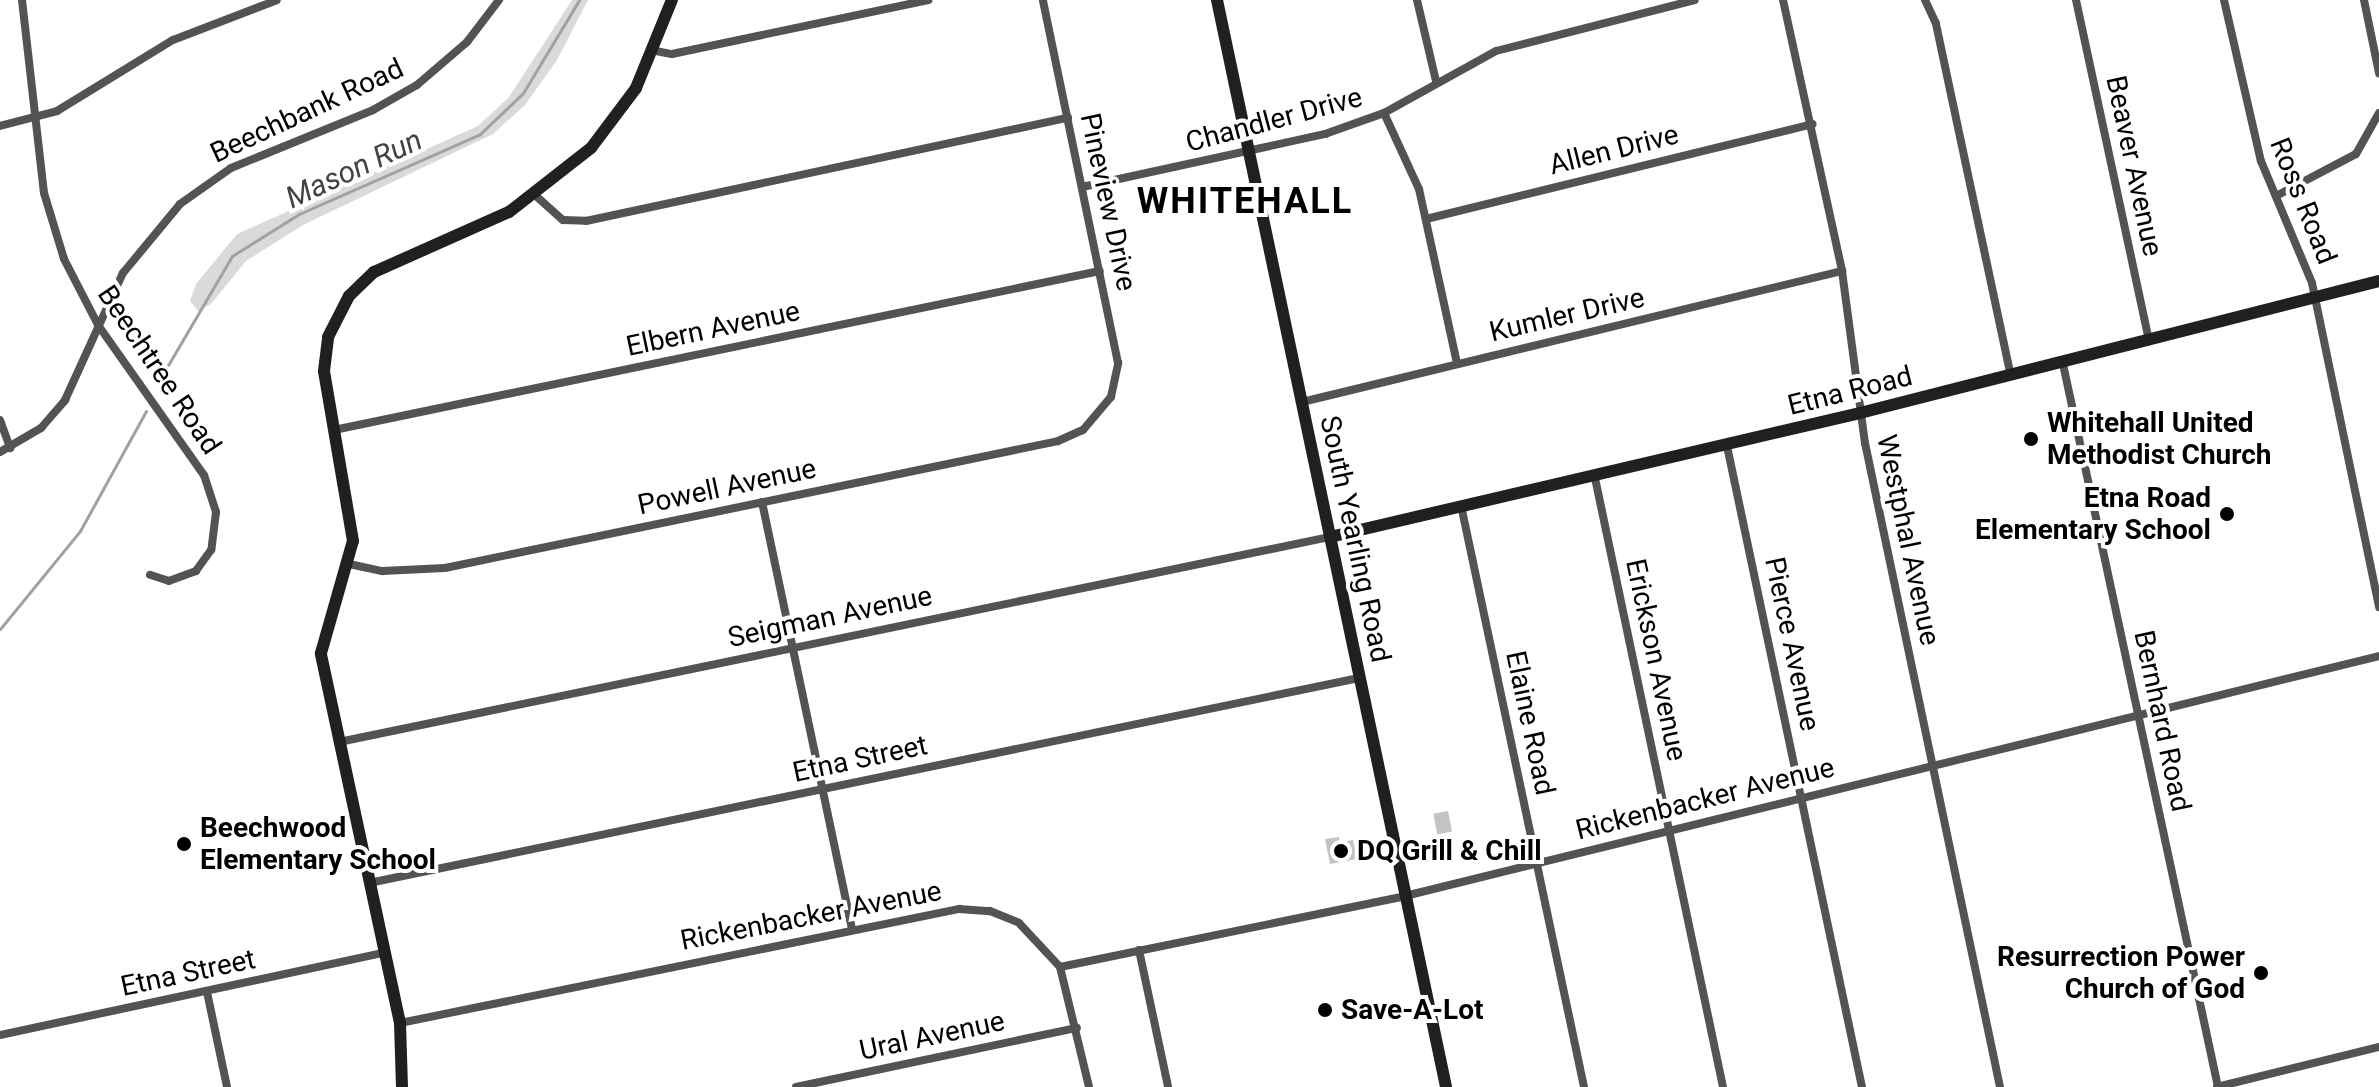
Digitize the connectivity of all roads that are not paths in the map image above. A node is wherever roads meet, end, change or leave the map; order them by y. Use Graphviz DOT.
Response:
graph roads {
  1 [pos="22,0"];
  2 [pos="277,0"];
  3 [pos="499,0"];
  4 [pos="672,0"];
  5 [pos="928,0"];
  6 [pos="1043,0"];
  7 [pos="1217,0"];
  8 [pos="1417,0"];
  9 [pos="1695,0"];
  10 [pos="1783,0"];
  11 [pos="1925,0"];
  12 [pos="2076,0"];
  13 [pos="2224,0"];
  14 [pos="2364,0"];
  15 [pos="656,51"];
  16 [pos="2379,73"];
  17 [pos="1436,81"];
  18 [pos="1384,113"];
  19 [pos="2379,113"];
  20 [pos="1068,118"];
  21 [pos="38,119"];
  22 [pos="1812,124"];
  23 [pos="0,126"];
  24 [pos="1250,153"];
  25 [pos="1082,187"];
  26 [pos="536,196"];
  27 [pos="2276,196"];
  28 [pos="1426,219"];
  29 [pos="1100,271"];
  30 [pos="1842,271"];
  31 [pos="2379,281"];
  32 [pos="2314,298"];
  33 [pos="98,325"];
  34 [pos="2149,341"];
  35 [pos="1457,364"];
  36 [pos="2063,364"];
  37 [pos="2011,376"];
  38 [pos="1302,402"];
  39 [pos="1103,410"];
  40 [pos="1860,413"];
  41 [pos="0,420"];
  42 [pos="334,430"];
  43 [pos="1727,446"];
  44 [pos="10,448"];
  45 [pos="0,452"];
  46 [pos="1595,478"];
  47 [pos="762,502"];
  48 [pos="1462,510"];
  49 [pos="1330,537"];
  50 [pos="349,564"];
  51 [pos="150,575"];
  52 [pos="2379,607"];
  53 [pos="793,647"];
  54 [pos="2379,656"];
  55 [pos="1359,678"];
  56 [pos="2139,716"];
  57 [pos="339,742"];
  58 [pos="1933,766"];
  59 [pos="823,789"];
  60 [pos="1801,799"];
  61 [pos="1669,831"];
  62 [pos="1537,863"];
  63 [pos="369,883"];
  64 [pos="1405,896"];
  65 [pos="852,930"];
  66 [pos="1139,950"];
  67 [pos="384,953"];
  68 [pos="1060,967"];
  69 [pos="207,992"];
  70 [pos="400,1023"];
  71 [pos="1077,1028"];
  72 [pos="0,1035"];
  73 [pos="2379,1047"];
  74 [pos="227,1087"];
  75 [pos="402,1087"];
  76 [pos="796,1087"];
  77 [pos="1089,1087"];
  78 [pos="1168,1087"];
  79 [pos="1446,1087"];
  80 [pos="1584,1087"];
  81 [pos="1723,1087"];
  82 [pos="1862,1087"];
  83 [pos="2000,1087"];
  84 [pos="2217,1087"];
  1 -- 21 [label="street, Beechtree Road"];
  2 -- 21 [label="street"];
  3 -- 33 [label="street, Beechbank Road"];
  4 -- 15 [label="street"];
  5 -- 15 [label="street"];
  6 -- 20 [label="street, Pineview Drive"];
  7 -- 24 [label="street, South Yearling Road"];
  8 -- 17 [label="street"];
  9 -- 17 [label="street, Chandler Drive"];
  10 -- 22 [label="street, Westphal Avenue"];
  11 -- 37 [label="street"];
  12 -- 34 [label="street, Beaver Avenue"];
  13 -- 27 [label="street, Ross Road"];
  14 -- 16 [label="street"];
  15 -- 26 [label="street"];
  17 -- 18 [label="street, Chandler Drive"];
  18 -- 24 [label="street, Chandler Drive"];
  18 -- 28 [label="street"];
  19 -- 27 [label="street"];
  20 -- 25 [label="street, Pineview Drive"];
  20 -- 26 [label="street"];
  21 -- 23 [label="street"];
  21 -- 33 [label="street, Beechtree Road"];
  22 -- 28 [label="street, Allen Drive"];
  22 -- 30 [label="street, Westphal Avenue"];
  24 -- 25 [label="street, Chandler Drive"];
  24 -- 38 [label="street, South Yearling Road"];
  25 -- 29 [label="street, Pineview Drive"];
  26 -- 42 [label="street"];
  27 -- 32 [label="street, Ross Road"];
  28 -- 35 [label="street"];
  29 -- 39 [label="street, Pineview Drive"];
  29 -- 42 [label="street, Elbern Avenue"];
  30 -- 35 [label="street, Kumler Drive"];
  30 -- 40 [label="street, Westphal Avenue"];
  31 -- 32 [label="street, Etna Road"];
  32 -- 34 [label="street, Etna Road"];
  32 -- 52 [label="street, Ross Road"];
  33 -- 44 [label="street, Beechbank Road"];
  33 -- 51 [label="street, Beechtree Road"];
  34 -- 36 [label="street, Etna Road"];
  35 -- 38 [label="street, Kumler Drive"];
  36 -- 37 [label="street, Etna Road"];
  36 -- 56 [label="street, Bernhard Road"];
  37 -- 40 [label="street, Etna Road"];
  38 -- 49 [label="street, South Yearling Road"];
  39 -- 47 [label="street, Powell Avenue"];
  40 -- 43 [label="street, Etna Road"];
  40 -- 58 [label="street, Westphal Avenue"];
  41 -- 44 [label="street"];
  42 -- 50 [label="street"];
  43 -- 46 [label="street, Etna Road"];
  43 -- 60 [label="street, Pierce Avenue"];
  44 -- 45 [label="street, Beechbank Road"];
  46 -- 48 [label="street, Etna Road"];
  46 -- 61 [label="street, Erickson Avenue"];
  47 -- 50 [label="street, Powell Avenue"];
  47 -- 53 [label="street"];
  48 -- 49 [label="street, Etna Road"];
  48 -- 62 [label="street, Elaine Road"];
  49 -- 53 [label="street, Seigman Avenue"];
  49 -- 55 [label="street, South Yearling Road"];
  50 -- 57 [label="street"];
  53 -- 57 [label="street, Seigman Avenue"];
  53 -- 59 [label="street"];
  54 -- 56 [label="street, Rickenbacker Avenue"];
  55 -- 59 [label="street, Etna Street"];
  55 -- 64 [label="street, South Yearling Road"];
  56 -- 58 [label="street, Rickenbacker Avenue"];
  56 -- 84 [label="street, Bernhard Road"];
  57 -- 63 [label="street"];
  58 -- 60 [label="street, Rickenbacker Avenue"];
  58 -- 83 [label="street, Westphal Avenue"];
  59 -- 63 [label="street, Etna Street"];
  59 -- 65 [label="street"];
  60 -- 61 [label="street, Rickenbacker Avenue"];
  60 -- 82 [label="street, Pierce Avenue"];
  61 -- 62 [label="street, Rickenbacker Avenue"];
  61 -- 81 [label="street, Erickson Avenue"];
  62 -- 64 [label="street, Rickenbacker Avenue"];
  62 -- 80 [label="street, Elaine Road"];
  63 -- 67 [label="street"];
  64 -- 66 [label="street, Rickenbacker Avenue"];
  64 -- 79 [label="street, South Yearling Road"];
  65 -- 68 [label="street, Rickenbacker Avenue"];
  65 -- 70 [label="street, Rickenbacker Avenue"];
  66 -- 68 [label="street, Rickenbacker Avenue"];
  66 -- 78 [label="street"];
  67 -- 69 [label="street, Etna Street"];
  67 -- 70 [label="street"];
  68 -- 71 [label="street"];
  69 -- 72 [label="street, Etna Street"];
  69 -- 74 [label="street"];
  70 -- 75 [label="street"];
  71 -- 76 [label="street, Ural Avenue"];
  71 -- 77 [label="street"];
  73 -- 84 [label="street"];
}
